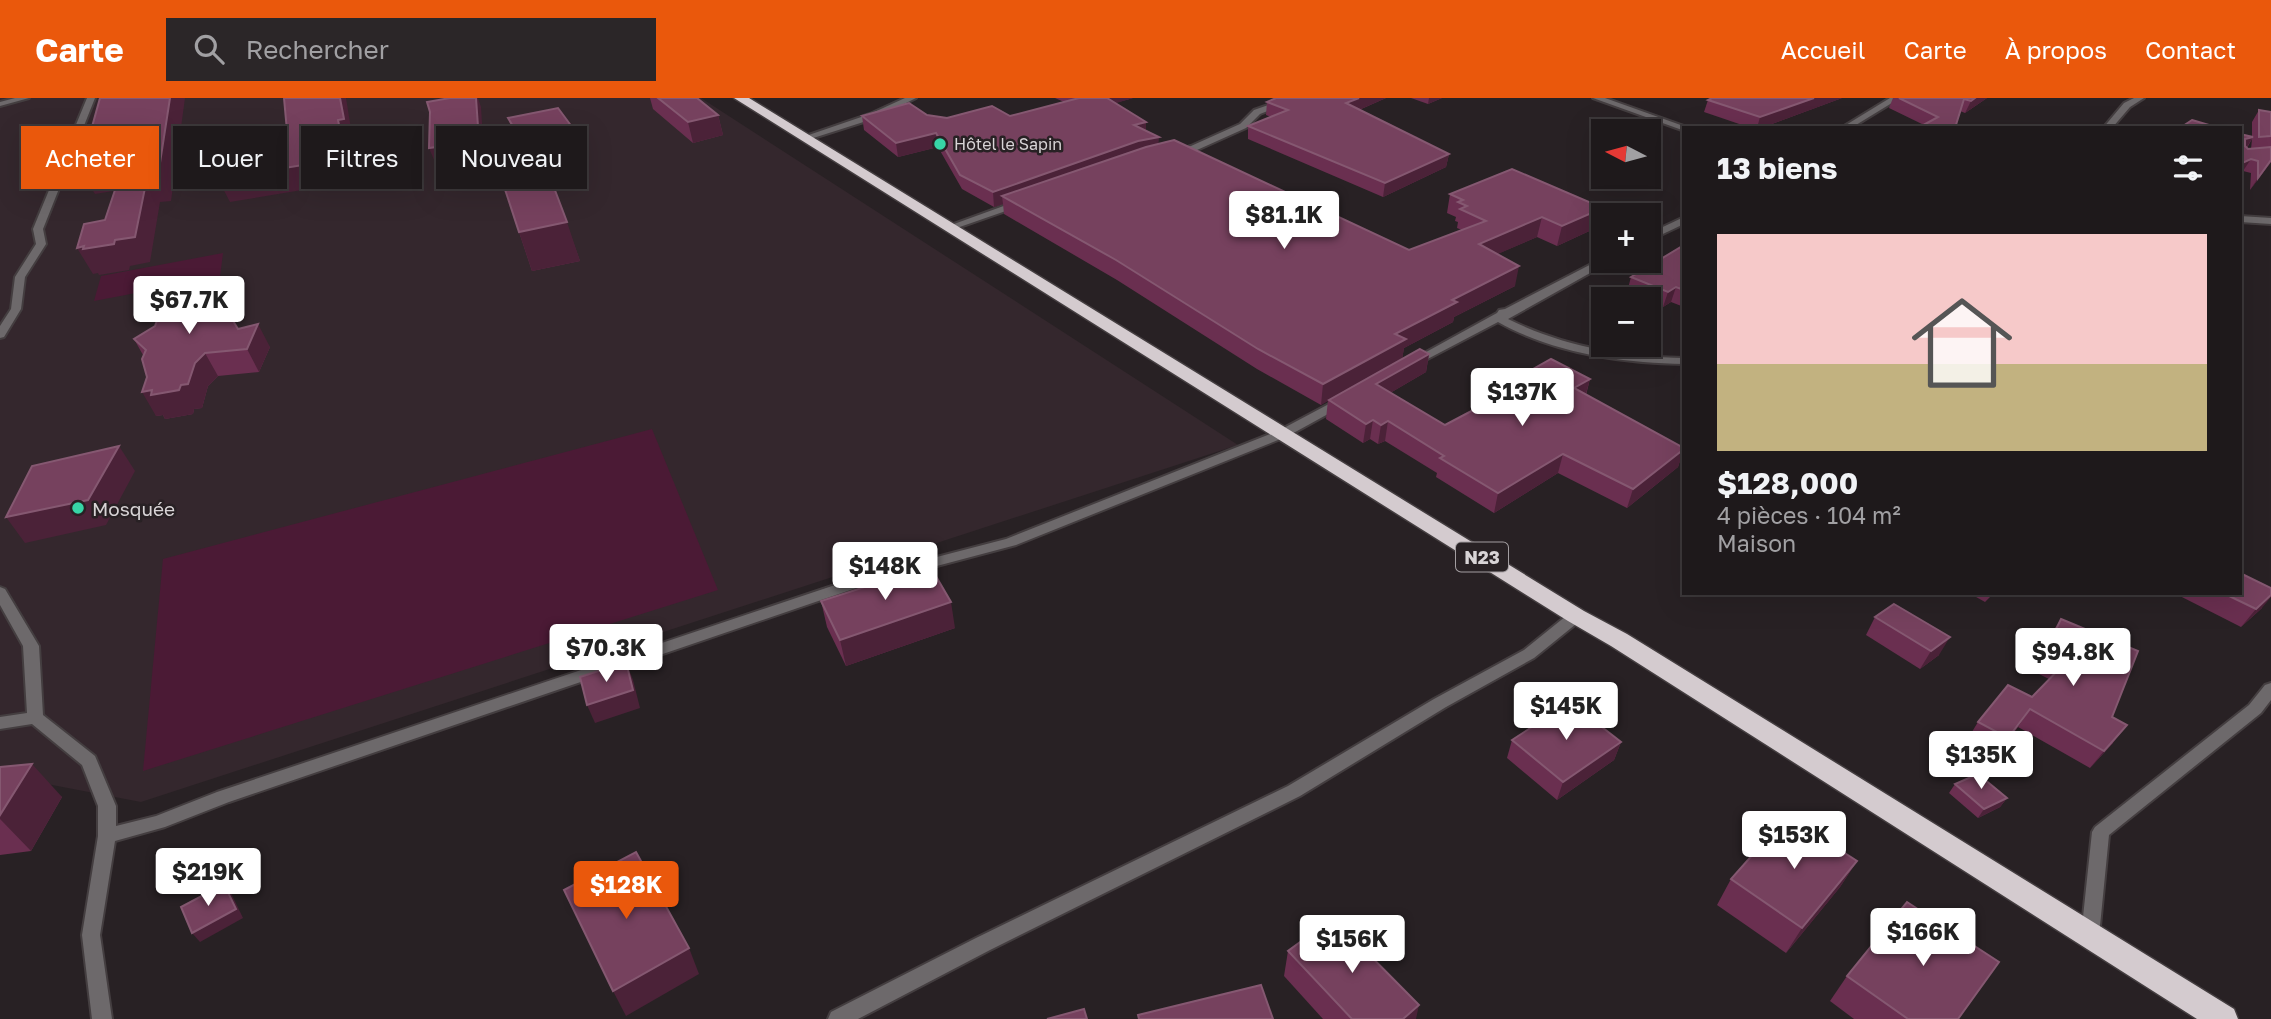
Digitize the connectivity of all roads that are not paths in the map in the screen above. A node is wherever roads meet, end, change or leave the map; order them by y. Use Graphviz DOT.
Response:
graph roads {
  1 [pos="25,98"];
  2 [pos="91,98"];
  3 [pos="740,98"];
  4 [pos="912,98"];
  5 [pos="1296,98"];
  6 [pos="1597,98"];
  7 [pos="1896,98"];
  8 [pos="2140,98"];
  9 [pos="0,104"];
  10 [pos="1848,126"];
  11 [pos="2108,126"];
  12 [pos="1682,127"];
  13 [pos="804,138"];
  14 [pos="1168,154"];
  15 [pos="1026,201"];
  16 [pos="2242,219"];
  17 [pos="1682,221"];
  18 [pos="2271,221"];
  19 [pos="948,228"];
  20 [pos="1661,232"];
  21 [pos="1591,268"];
  22 [pos="1503,312"];
  23 [pos="0,335"];
  24 [pos="1682,361"];
  25 [pos="1406,366"];
  26 [pos="1357,393"];
  27 [pos="1284,433"];
  28 [pos="0,592"];
  29 [pos="1576,616"];
  30 [pos="2271,689"];
  31 [pos="36,718"];
  32 [pos="0,723"];
  33 [pos="107,836"];
  34 [pos="2090,936"];
  35 [pos="102,1019"];
  36 [pos="838,1019"];
  37 [pos="2223,1019"];
  1 -- 9 [label="street"];
  2 -- 23 [label="street"];
  3 -- 13 [label="highway, N23"];
  4 -- 13 [label="street"];
  5 -- 14 [label="street"];
  6 -- 12 [label="street"];
  7 -- 10 [label="street"];
  8 -- 11 [label="street"];
  13 -- 19 [label="highway, N23"];
  15 -- 19 [label="street"];
  16 -- 18 [label="street"];
  17 -- 20 [label="street"];
  19 -- 27 [label="highway, N23"];
  21 -- 22 [label="street"];
  22 -- 24 [label="street"];
  22 -- 25 [label="street"];
  26 -- 27 [label="street"];
  27 -- 29 [label="highway, N23"];
  27 -- 33 [label="street"];
  28 -- 31 [label="street"];
  29 -- 34 [label="highway, N23"];
  29 -- 36 [label="street"];
  30 -- 34 [label="street"];
  31 -- 32 [label="street"];
  31 -- 33 [label="street"];
  33 -- 35 [label="street"];
  34 -- 37 [label="highway, N23"];
}
